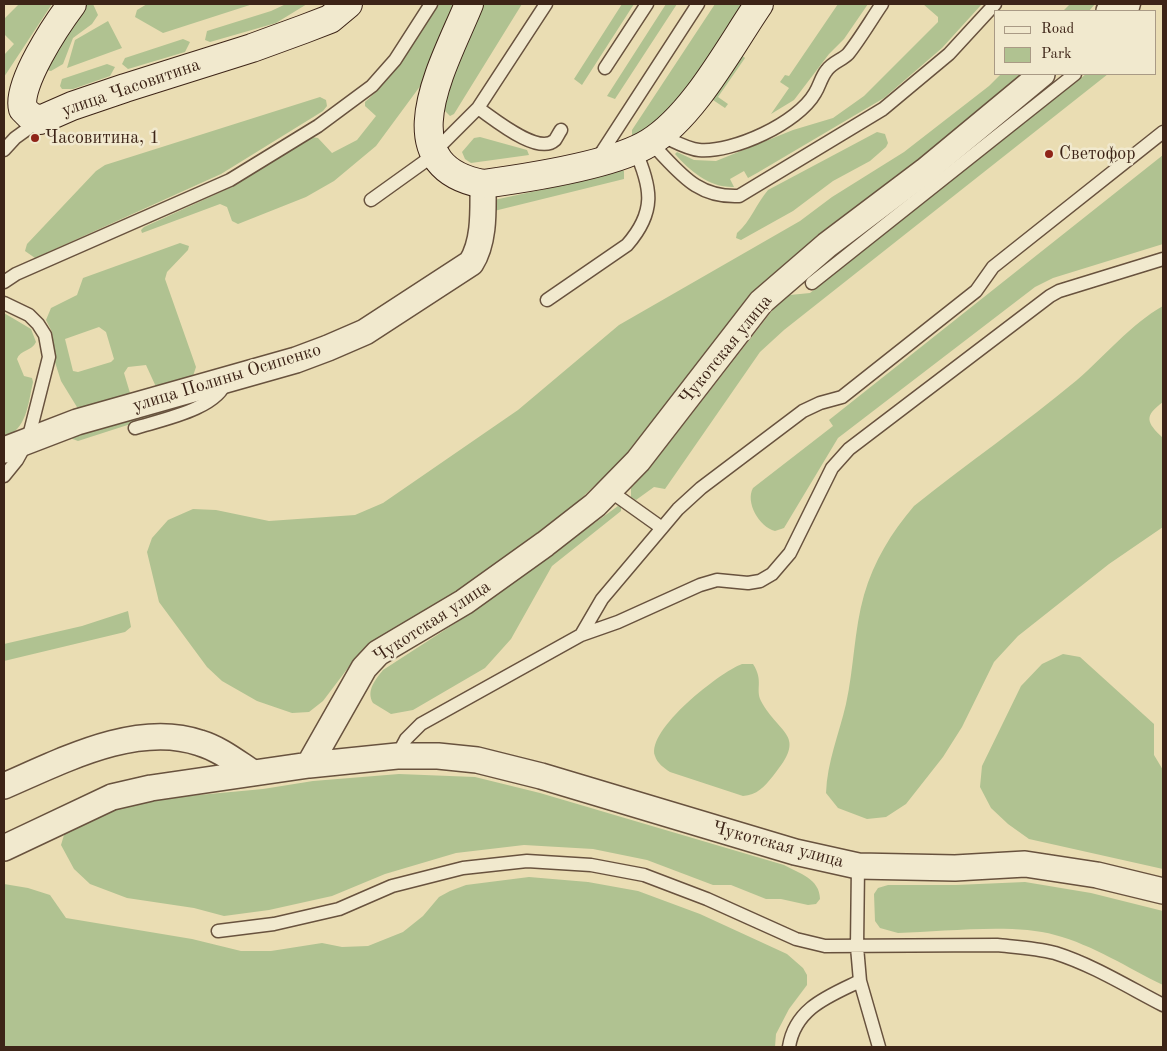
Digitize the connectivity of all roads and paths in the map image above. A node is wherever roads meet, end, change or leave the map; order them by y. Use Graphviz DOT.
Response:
graph roads {
  1 [pos="72,4"];
  2 [pos="348,4"];
  3 [pos="431,4"];
  4 [pos="469,4"];
  5 [pos="546,4"];
  6 [pos="647,4"];
  7 [pos="698,4"];
  8 [pos="759,4"];
  9 [pos="882,4"];
  10 [pos="995,4"];
  11 [pos="606,68"];
  12 [pos="1041,75"];
  13 [pos="1074,75"];
  14 [pos="478,108"];
  15 [pos="40,120"];
  16 [pos="561,130"];
  17 [pos="1163,132"];
  18 [pos="648,142"];
  19 [pos="4,150"];
  20 [pos="435,152"];
  21 [pos="595,163"];
  22 [pos="483,184"];
  23 [pos="371,200"];
  24 [pos="1163,259"];
  25 [pos="4,282"];
  26 [pos="812,283"];
  27 [pos="547,300"];
  28 [pos="4,303"];
  29 [pos="226,381"];
  30 [pos="135,428"];
  31 [pos="28,440"];
  32 [pos="4,450"];
  33 [pos="4,476"];
  34 [pos="610,490"];
  35 [pos="662,528"];
  36 [pos="581,635"];
  37 [pos="397,756"];
  38 [pos="309,765"];
  39 [pos="253,773"];
  40 [pos="4,786"];
  41 [pos="4,848"];
  42 [pos="858,866"];
  43 [pos="1163,892"];
  44 [pos="218,931"];
  45 [pos="857,947"];
  46 [pos="860,981"];
  47 [pos="1163,1005"];
  48 [pos="880,1045"];
  49 [pos="790,1047"];
  1 -- 15 [label="street, улица Часовитина"];
  2 -- 15 [label="street, улица Часовитина"];
  3 -- 25 [label="lane"];
  4 -- 20 [label="street"];
  5 -- 14 [label="lane"];
  6 -- 11 [label="lane"];
  7 -- 21 [label="lane"];
  8 -- 18 [label="street"];
  9 -- 18 [label="lane"];
  10 -- 18 [label="lane"];
  12 -- 34 [label="street, Чукотская улица"];
  13 -- 26 [label="lane"];
  14 -- 16 [label="lane"];
  14 -- 20 [label="lane"];
  15 -- 19 [label="lane"];
  17 -- 35 [label="lane"];
  18 -- 21 [label="street"];
  18 -- 27 [label="lane"];
  20 -- 22 [label="street"];
  20 -- 23 [label="lane"];
  21 -- 22 [label="street"];
  22 -- 29 [label="street, улица Полины Осипенко"];
  24 -- 36 [label="lane"];
  28 -- 31 [label="lane"];
  29 -- 30 [label="lane"];
  29 -- 31 [label="street, улица Полины Осипенко"];
  31 -- 32 [label="street, улица Полины Осипенко"];
  31 -- 33 [label="lane"];
  34 -- 35 [label="lane"];
  34 -- 38 [label="street, Чукотская улица"];
  35 -- 36 [label="lane"];
  36 -- 37 [label="lane"];
  37 -- 38 [label="street, Чукотская улица"];
  37 -- 42 [label="street, Чукотская улица"];
  38 -- 39 [label="street"];
  39 -- 40 [label="street"];
  39 -- 41 [label="street"];
  42 -- 43 [label="street, Чукотская улица"];
  42 -- 45 [label="lane"];
  44 -- 45 [label="lane"];
  45 -- 46 [label="lane"];
  45 -- 47 [label="lane"];
  46 -- 48 [label="lane"];
  46 -- 49 [label="lane"];
}
